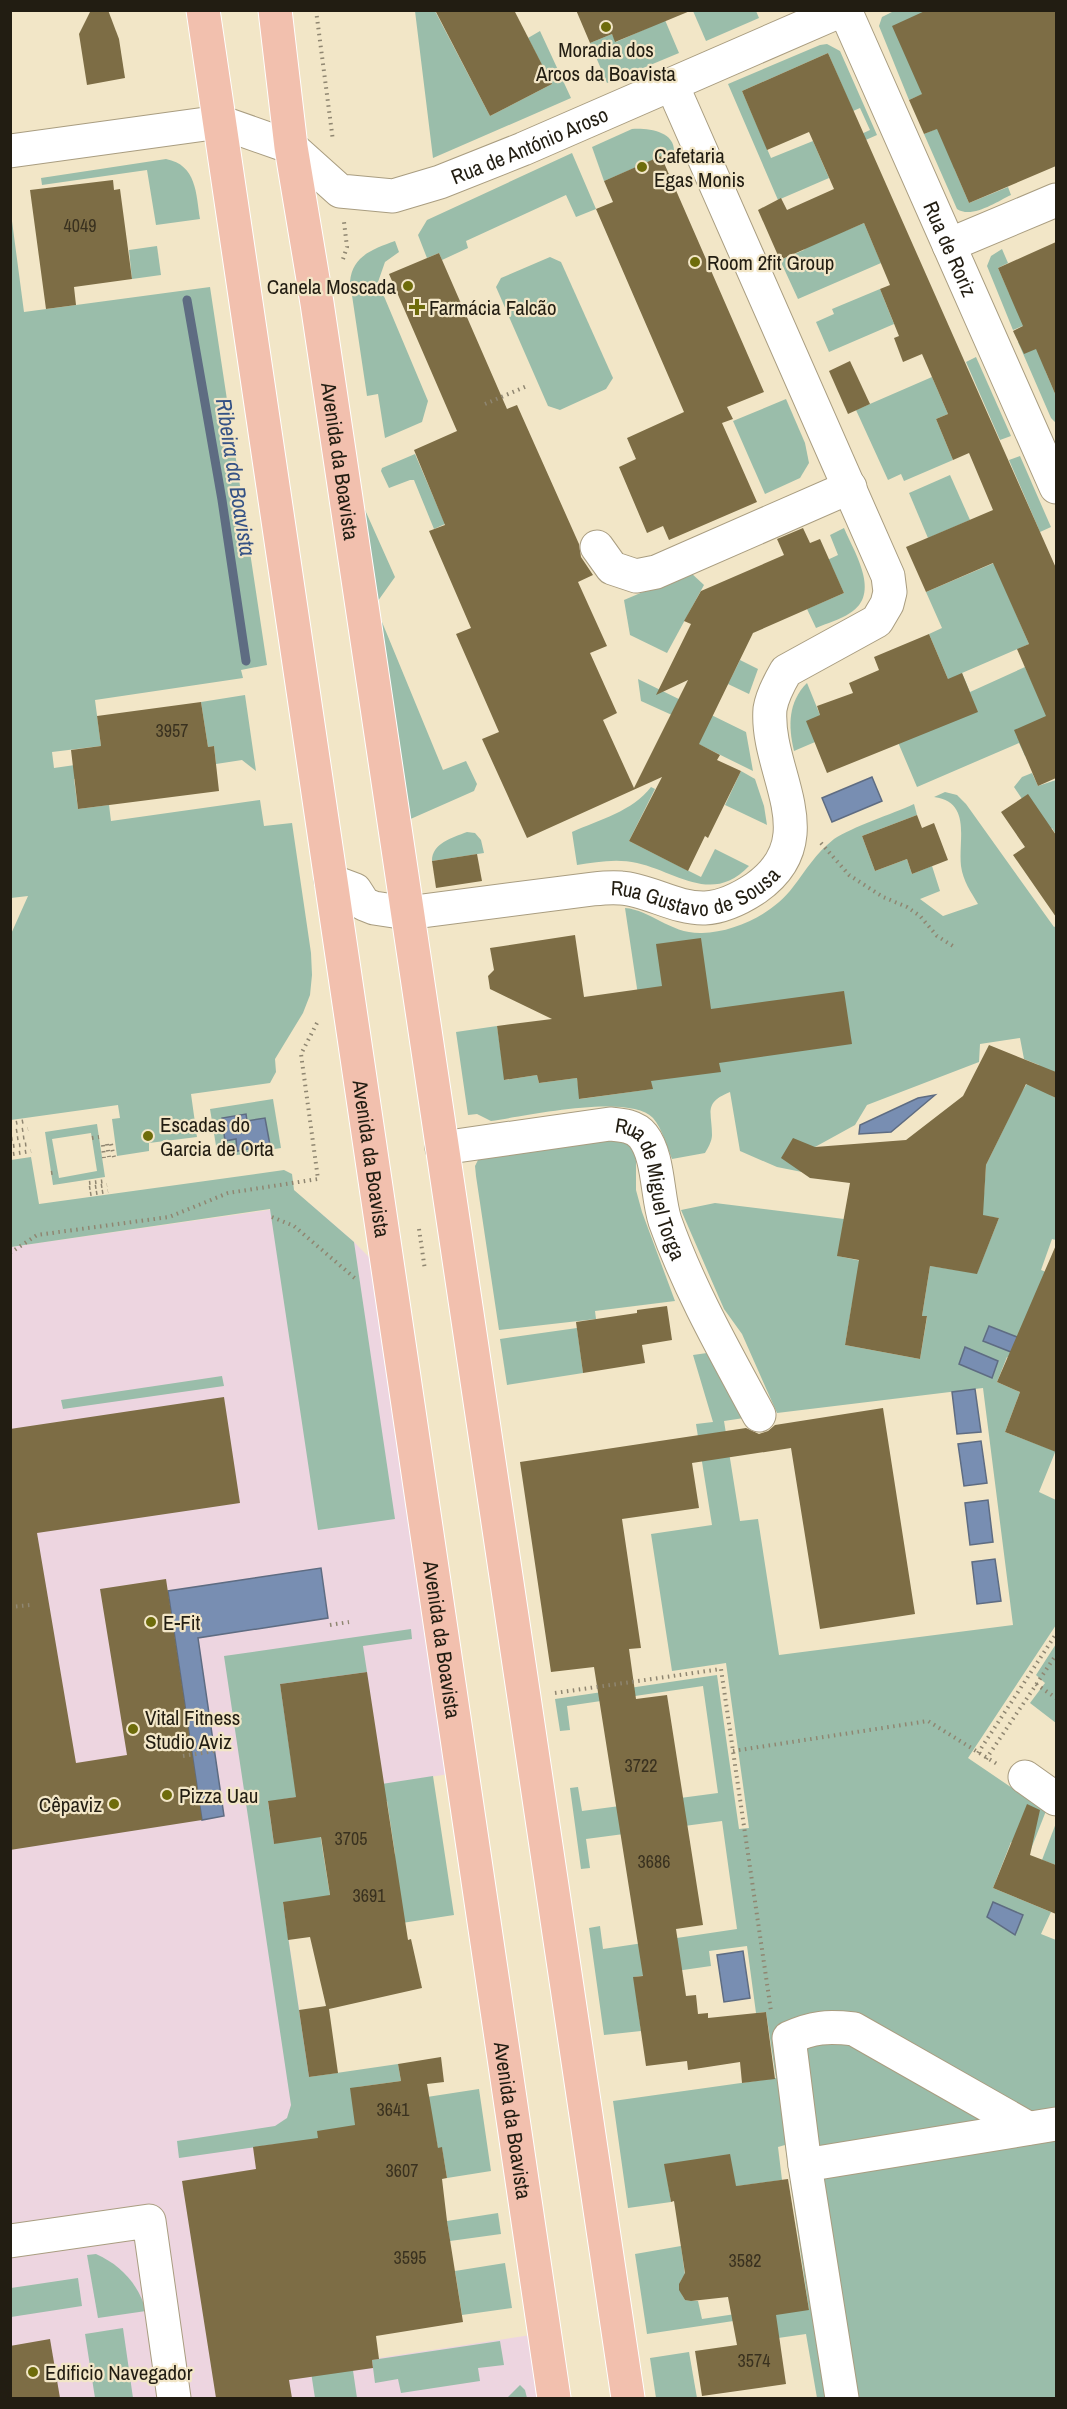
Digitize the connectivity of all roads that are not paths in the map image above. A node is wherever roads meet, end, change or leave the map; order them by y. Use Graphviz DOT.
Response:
graph roads {
  1 [pos="203,10"];
  2 [pos="275,10"];
  3 [pos="843,10"];
  4 [pos="672,85"];
  5 [pos="220,122"];
  6 [pos="291,147"];
  7 [pos="10,151"];
  8 [pos="1056,200"];
  9 [pos="949,245"];
  10 [pos="1048,445"];
  11 [pos="850,487"];
  12 [pos="1056,487"];
  13 [pos="597,547"];
  14 [pos="332,881"];
  15 [pos="407,913"];
  16 [pos="442,1148"];
  17 [pos="759,1415"];
  18 [pos="1025,1777"];
  19 [pos="1056,1799"];
  20 [pos="1042,2126"];
  21 [pos="805,2165"];
  22 [pos="10,2241"];
  23 [pos="174,2398"];
  24 [pos="554,2398"];
  25 [pos="628,2398"];
  26 [pos="842,2398"];
  1 -- 5 [label="main road, Avenida da Boavista"];
  2 -- 6 [label="main road, Avenida da Boavista"];
  3 -- 4 [label="street, Rua de António Aroso"];
  3 -- 9 [label="street, Rua de Roriz"];
  4 -- 6 [label="street, Rua de António Aroso"];
  4 -- 11 [label="street, Rua Gustavo de Sousa"];
  5 -- 6 [label="street, Rua de António Aroso"];
  5 -- 7 [label="street"];
  5 -- 14 [label="main road, Avenida da Boavista"];
  6 -- 15 [label="main road, Avenida da Boavista"];
  8 -- 9 [label="street"];
  9 -- 10 [label="street, Rua de Roriz"];
  10 -- 12 [label="street, Rua de Roriz"];
  11 -- 13 [label="street"];
  11 -- 15 [label="street, Rua Gustavo de Sousa"];
  14 -- 15 [label="street"];
  14 -- 24 [label="main road, Avenida da Boavista"];
  15 -- 16 [label="main road, Avenida da Boavista"];
  16 -- 17 [label="street, Rua de Miguel Torga"];
  16 -- 25 [label="main road, Avenida da Boavista"];
  18 -- 19 [label="street"];
  20 -- 21 [label="street"];
  20 -- 21 [label="street"];
  21 -- 26 [label="street"];
  22 -- 23 [label="street"];
}
